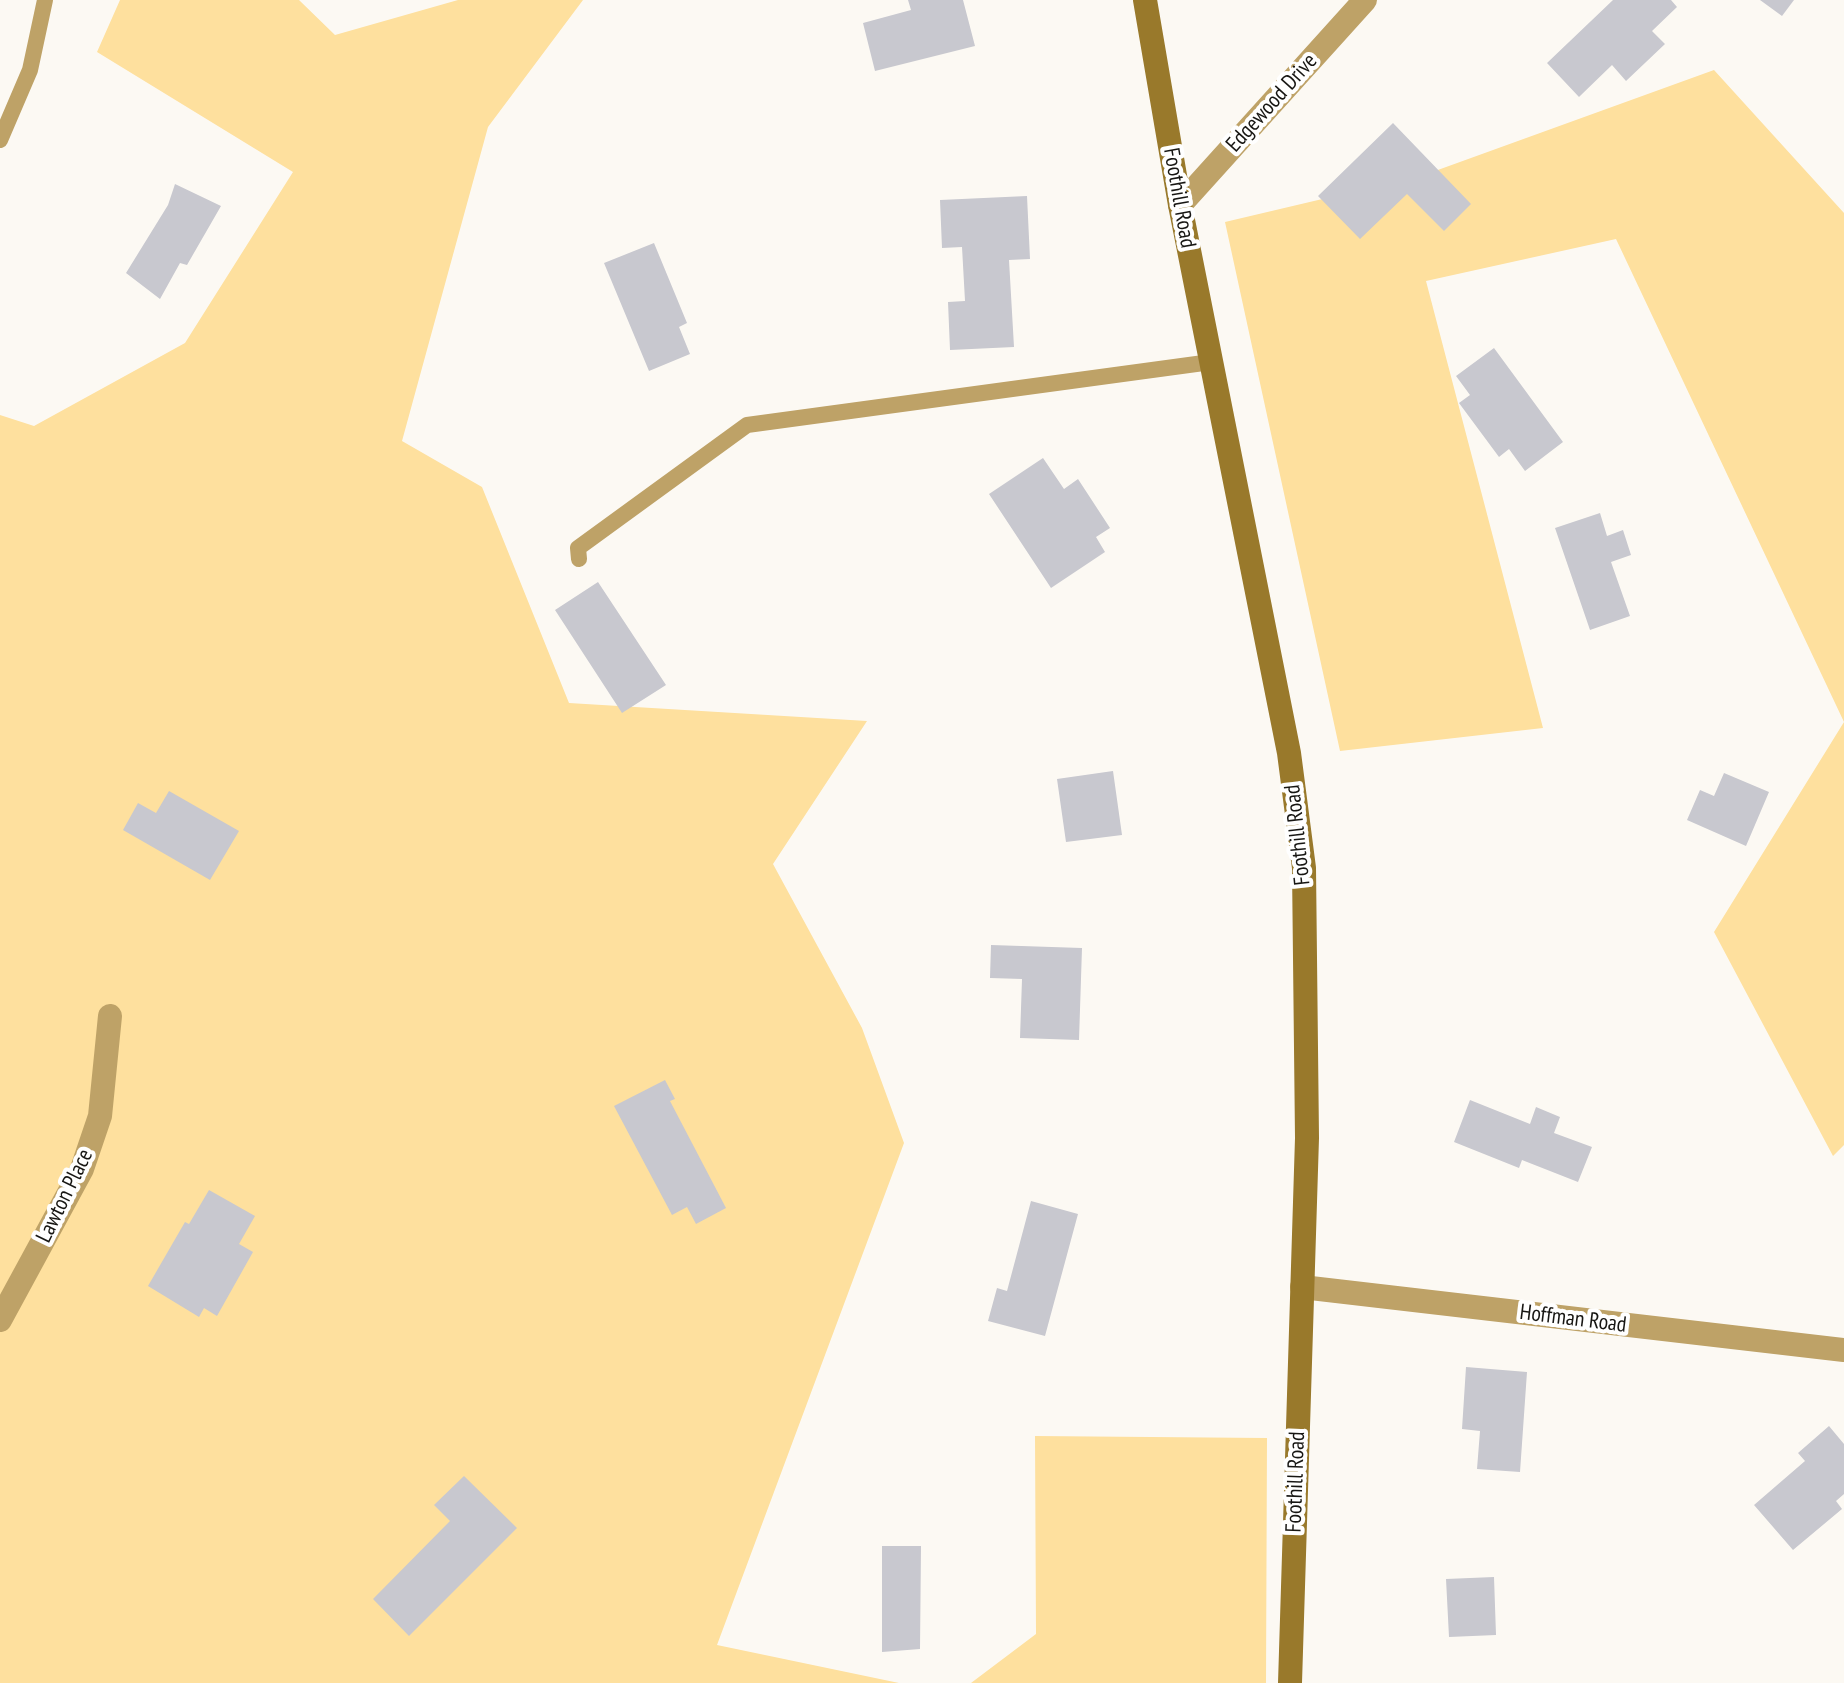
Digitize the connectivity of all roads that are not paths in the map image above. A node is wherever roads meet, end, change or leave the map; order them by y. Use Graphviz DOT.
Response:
graph roads {
  1 [pos="45,0"];
  2 [pos="1145,0"];
  3 [pos="1365,0"];
  4 [pos="0,140"];
  5 [pos="1180,205"];
  6 [pos="1211,362"];
  7 [pos="579,559"];
  8 [pos="110,1016"];
  9 [pos="1302,1287"];
  10 [pos="0,1320"];
  11 [pos="1844,1350"];
  12 [pos="1290,1683"];
  1 -- 4 [label="lane"];
  2 -- 5 [label="street, Foothill Road"];
  3 -- 5 [label="street, Edgewood Drive"];
  5 -- 6 [label="street, Foothill Road"];
  6 -- 7 [label="lane"];
  6 -- 9 [label="street, Foothill Road"];
  8 -- 10 [label="street, Lawton Place"];
  9 -- 11 [label="street, Hoffman Road"];
  9 -- 12 [label="street, Foothill Road"];
}
